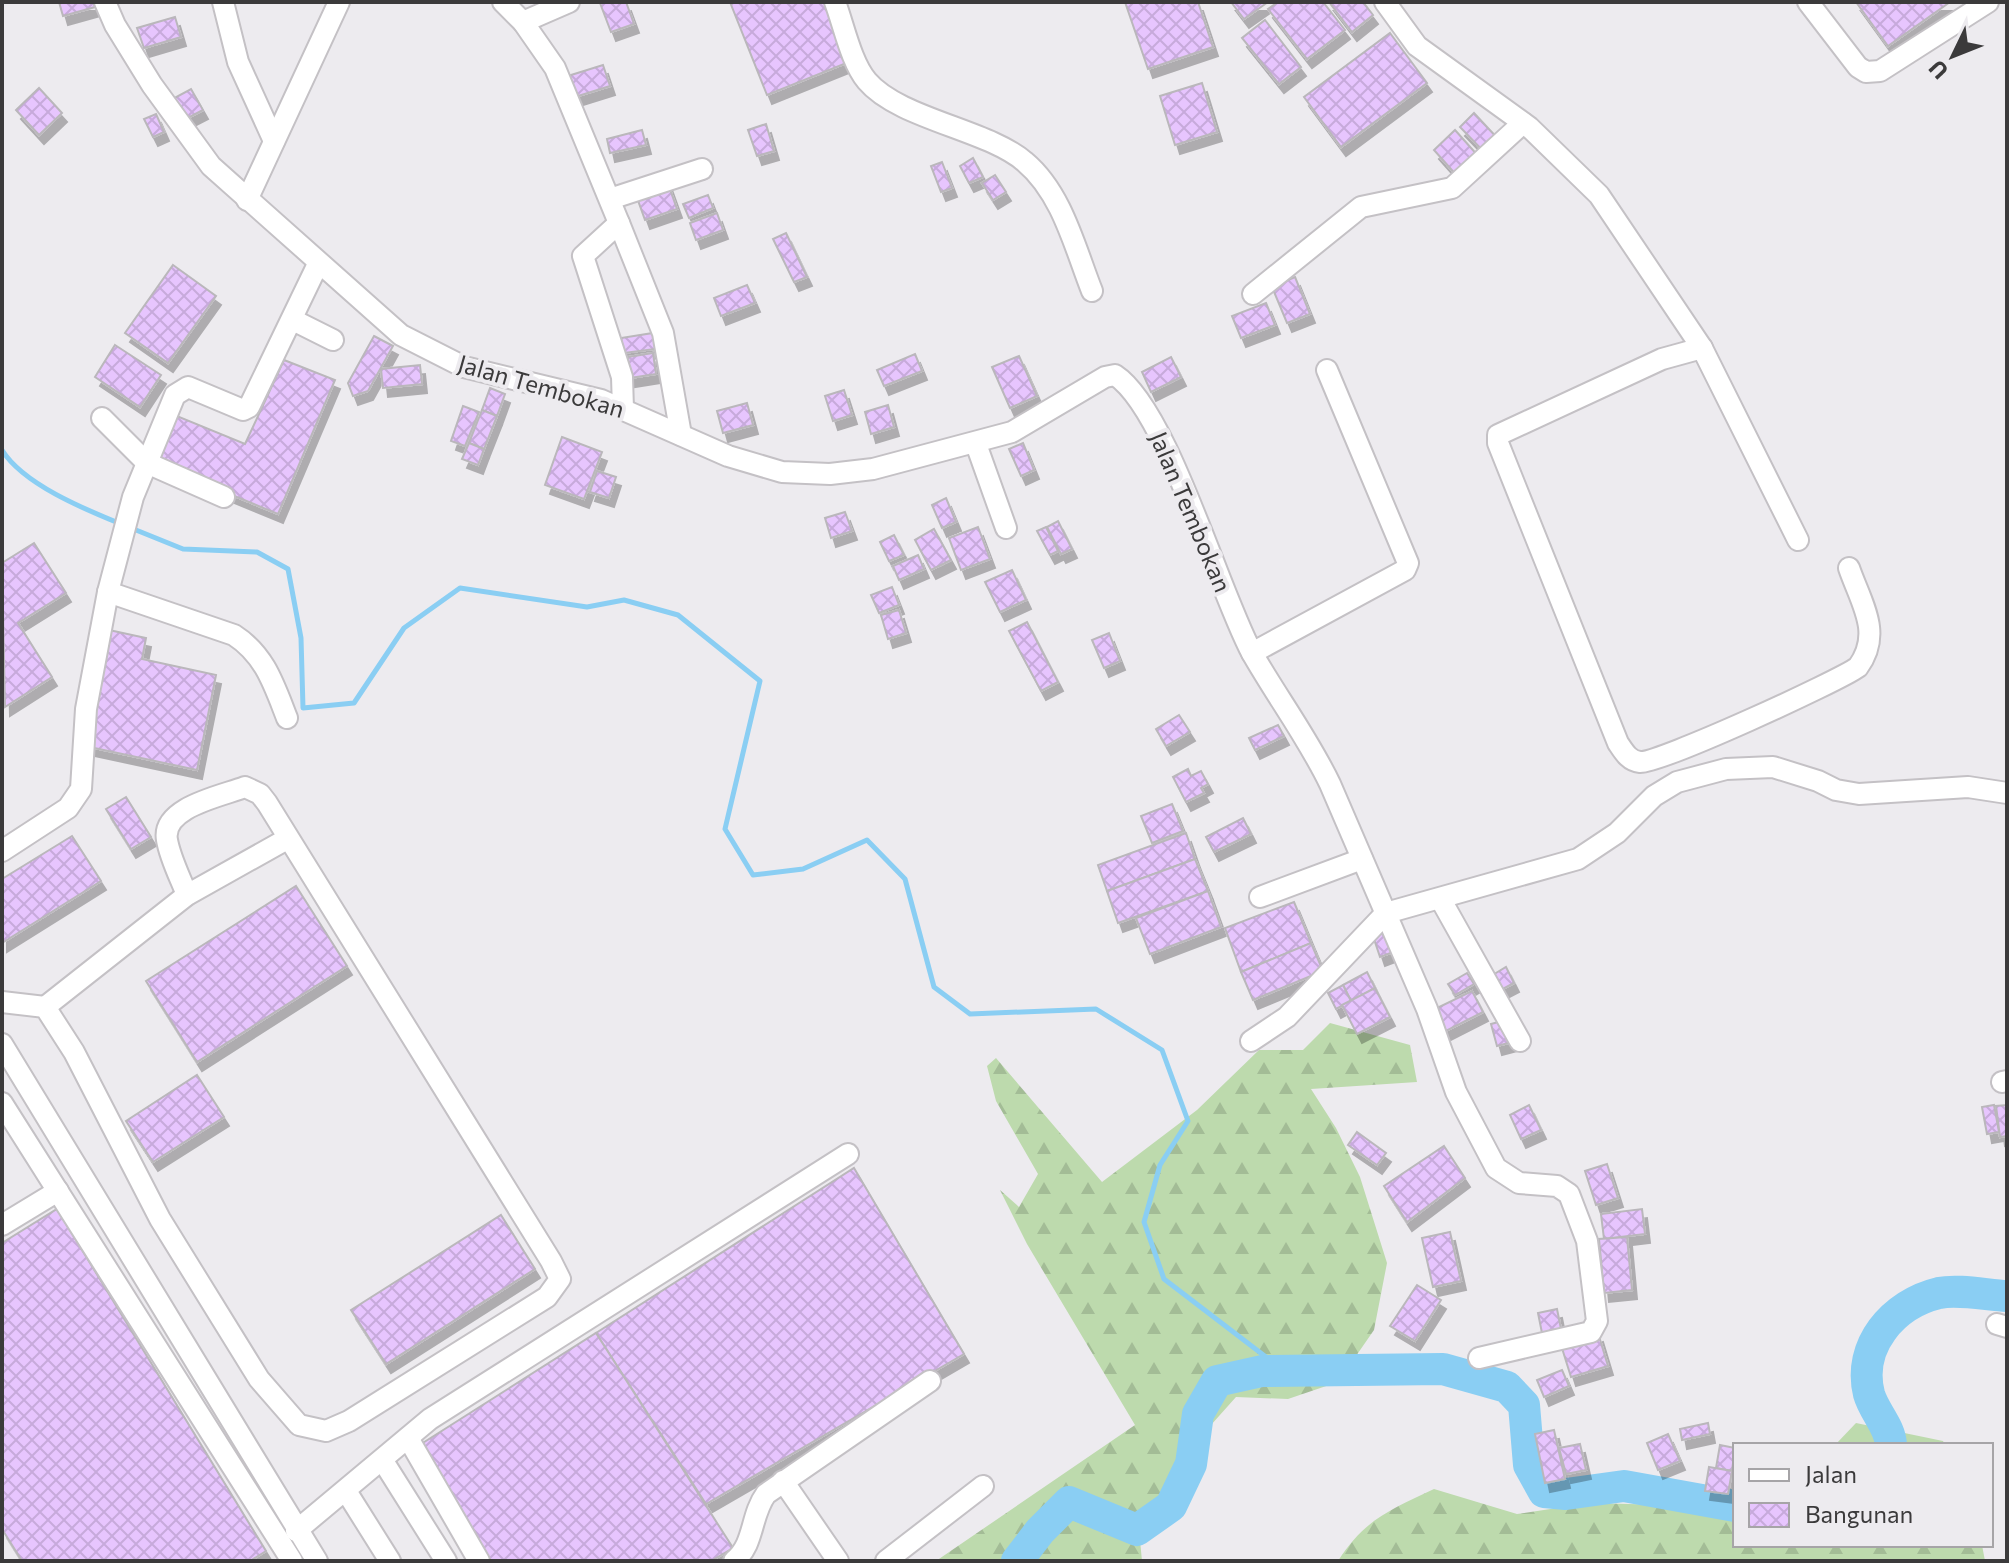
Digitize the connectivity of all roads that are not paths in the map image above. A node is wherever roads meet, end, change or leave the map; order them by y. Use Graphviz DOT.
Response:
graph roads {
  1 [pos="105,2"];
  2 [pos="223,2"];
  3 [pos="339,2"];
  4 [pos="503,2"];
  5 [pos="569,2"];
  6 [pos="835,2"];
  7 [pos="1385,2"];
  8 [pos="1808,2"];
  9 [pos="1988,2"];
  10 [pos="523,22"];
  11 [pos="1523,123"];
  12 [pos="274,141"];
  13 [pos="702,169"];
  14 [pos="610,199"];
  15 [pos="247,200"];
  16 [pos="619,223"];
  17 [pos="318,264"];
  18 [pos="1092,291"];
  19 [pos="1253,294"];
  20 [pos="293,320"];
  21 [pos="333,340"];
  22 [pos="1702,348"];
  23 [pos="1327,370"];
  24 [pos="623,399"];
  25 [pos="102,418"];
  26 [pos="681,435"];
  27 [pos="976,444"];
  28 [pos="147,463"];
  29 [pos="224,497"];
  30 [pos="1006,528"];
  31 [pos="1798,540"];
  32 [pos="1849,568"];
  33 [pos="108,592"];
  34 [pos="1252,653"];
  35 [pos="287,718"];
  36 [pos="2007,793"];
  37 [pos="287,839"];
  38 [pos="2,851"];
  39 [pos="1362,859"];
  40 [pos="187,895"];
  41 [pos="1260,897"];
  42 [pos="1441,900"];
  43 [pos="1386,913"];
  44 [pos="2,1002"];
  45 [pos="45,1007"];
  46 [pos="1251,1041"];
  47 [pos="1520,1041"];
  48 [pos="2,1044"];
  49 [pos="2,1103"];
  50 [pos="848,1154"];
  51 [pos="58,1191"];
  52 [pos="2,1225"];
  53 [pos="1479,1358"];
  54 [pos="930,1381"];
  55 [pos="408,1438"];
  56 [pos="383,1461"];
  57 [pos="783,1481"];
  58 [pos="983,1486"];
  59 [pos="346,1491"];
  60 [pos="296,1531"];
  61 [pos="292,1561"];
  62 [pos="317,1561"];
  63 [pos="390,1561"];
  64 [pos="446,1561"];
  65 [pos="479,1561"];
  66 [pos="734,1561"];
  67 [pos="838,1561"];
  68 [pos="886,1561"];
  1 -- 15 [label="street, Jalan Tembokan"];
  2 -- 12 [label="street"];
  3 -- 12 [label="street"];
  4 -- 10 [label="street"];
  5 -- 10 [label="street"];
  6 -- 18 [label="street"];
  7 -- 11 [label="street"];
  8 -- 9 [label="street"];
  10 -- 14 [label="street"];
  11 -- 19 [label="street"];
  11 -- 22 [label="street"];
  12 -- 15 [label="street"];
  13 -- 14 [label="street"];
  14 -- 16 [label="street"];
  15 -- 17 [label="street, Jalan Tembokan"];
  16 -- 24 [label="street"];
  16 -- 26 [label="street"];
  17 -- 20 [label="street"];
  17 -- 24 [label="street, Jalan Tembokan"];
  20 -- 21 [label="street"];
  20 -- 28 [label="street"];
  22 -- 31 [label="street"];
  22 -- 32 [label="street"];
  23 -- 34 [label="street"];
  24 -- 26 [label="street, Jalan Tembokan"];
  25 -- 28 [label="street"];
  26 -- 27 [label="street, Jalan Tembokan"];
  27 -- 30 [label="street"];
  27 -- 34 [label="street, Jalan Tembokan"];
  28 -- 29 [label="street"];
  28 -- 33 [label="street"];
  33 -- 35 [label="street"];
  33 -- 38 [label="street"];
  34 -- 39 [label="street, Jalan Tembokan"];
  36 -- 42 [label="street"];
  37 -- 40 [label="street"];
  37 -- 40 [label="street"];
  37 -- 45 [label="street"];
  39 -- 41 [label="street"];
  39 -- 43 [label="street, Jalan Tembokan"];
  40 -- 45 [label="street"];
  42 -- 43 [label="street"];
  42 -- 47 [label="street"];
  43 -- 46 [label="street"];
  43 -- 53 [label="street, Jalan Tembokan"];
  44 -- 45 [label="street"];
  48 -- 60 [label="street"];
  49 -- 51 [label="street"];
  50 -- 55 [label="street"];
  51 -- 52 [label="street"];
  51 -- 61 [label="street"];
  54 -- 57 [label="street"];
  55 -- 56 [label="street"];
  55 -- 65 [label="street"];
  56 -- 59 [label="street"];
  56 -- 64 [label="street"];
  57 -- 66 [label="street"];
  57 -- 67 [label="street"];
  58 -- 68 [label="street"];
  59 -- 60 [label="street"];
  59 -- 63 [label="street"];
  60 -- 62 [label="street"];
}
